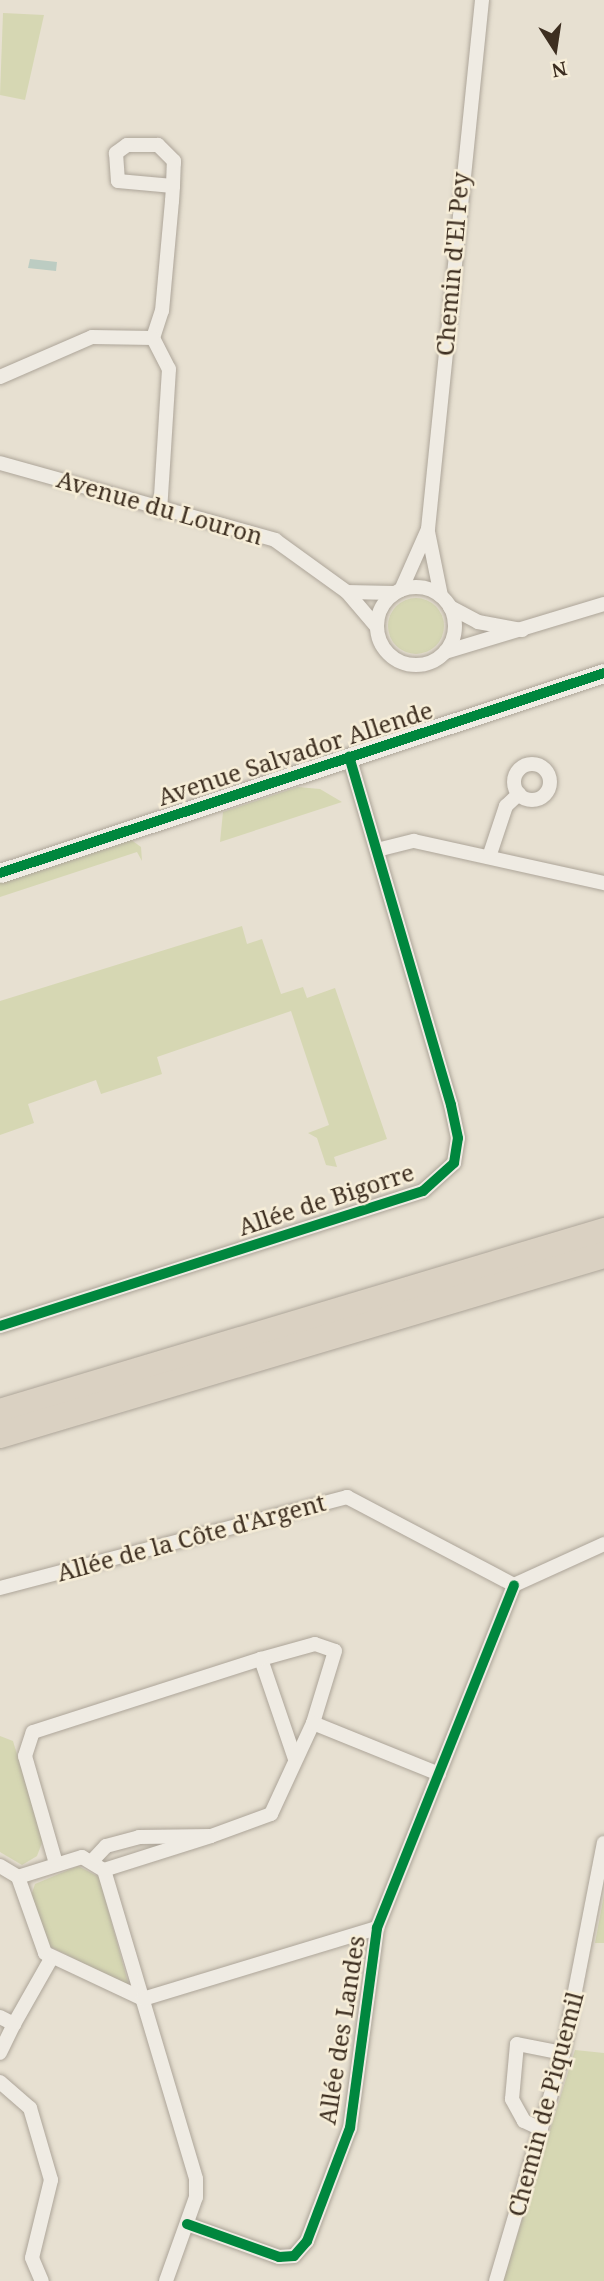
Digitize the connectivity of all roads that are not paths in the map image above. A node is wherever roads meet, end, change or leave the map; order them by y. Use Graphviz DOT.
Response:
graph roads {
  1 [pos="482,0"];
  2 [pos="173,186"];
  3 [pos="153,338"];
  4 [pos="0,377"];
  5 [pos="0,463"];
  6 [pos="160,511"];
  7 [pos="428,529"];
  8 [pos="347,592"];
  9 [pos="398,592"];
  10 [pos="445,602"];
  11 [pos="604,604"];
  12 [pos="376,626"];
  13 [pos="527,630"];
  14 [pos="444,653"];
  15 [pos="604,673"];
  16 [pos="349,757"];
  17 [pos="519,794"];
  18 [pos="377,850"];
  19 [pos="489,857"];
  20 [pos="0,873"];
  21 [pos="604,883"];
  22 [pos="604,1231"];
  23 [pos="604,1255"];
  24 [pos="0,1326"];
  25 [pos="0,1412"];
  26 [pos="0,1435"];
  27 [pos="604,1544"];
  28 [pos="514,1585"];
  29 [pos="0,1588"];
  30 [pos="261,1659"];
  31 [pos="313,1723"];
  32 [pos="295,1759"];
  33 [pos="439,1774"];
  34 [pos="211,1836"];
  35 [pos="604,1843"];
  36 [pos="55,1860"];
  37 [pos="99,1865"];
  38 [pos="0,1866"];
  39 [pos="18,1877"];
  40 [pos="377,1928"];
  41 [pos="52,1957"];
  42 [pos="143,1999"];
  43 [pos="0,2017"];
  44 [pos="14,2024"];
  45 [pos="0,2053"];
  46 [pos="563,2053"];
  47 [pos="0,2082"];
  48 [pos="541,2129"];
  49 [pos="187,2224"];
  50 [pos="42,2281"];
  51 [pos="166,2281"];
  52 [pos="496,2281"];
  1 -- 7 [label="street, Chemin d'El Pey"];
  2 -- 2 [label="street"];
  2 -- 3 [label="street"];
  3 -- 4 [label="street"];
  3 -- 6 [label="street"];
  5 -- 6 [label="street, Avenue du Louron"];
  6 -- 8 [label="street, Avenue du Louron"];
  7 -- 9 [label="street, Chemin d'El Pey"];
  7 -- 10 [label="street, Chemin d'El Pey"];
  8 -- 9 [label="street"];
  8 -- 12 [label="street, Avenue du Louron"];
  9 -- 10 [label="street"];
  9 -- 12 [label="street"];
  10 -- 13 [label="street"];
  10 -- 14 [label="street"];
  11 -- 13 [label="street"];
  12 -- 14 [label="street"];
  13 -- 14 [label="street"];
  15 -- 16 [label="street, Avenue Salvador Allende"];
  16 -- 18 [label="street, Allée de Bigorre"];
  16 -- 20 [label="street, Avenue Salvador Allende"];
  17 -- 19 [label="street"];
  18 -- 19 [label="street"];
  18 -- 24 [label="street, Allée de Bigorre"];
  19 -- 21 [label="street"];
  22 -- 25 [label="highway"];
  23 -- 26 [label="highway"];
  27 -- 28 [label="street"];
  28 -- 29 [label="street, Allée de la Côte d'Argent"];
  28 -- 33 [label="street, Allée des Landes"];
  30 -- 31 [label="street"];
  30 -- 32 [label="street"];
  30 -- 36 [label="street"];
  31 -- 32 [label="street"];
  31 -- 33 [label="street"];
  32 -- 34 [label="street"];
  33 -- 40 [label="street, Allée des Landes"];
  34 -- 37 [label="street"];
  34 -- 37 [label="street"];
  35 -- 46 [label="street, Chemin de Piquemil"];
  36 -- 37 [label="street"];
  36 -- 39 [label="street"];
  37 -- 42 [label="street"];
  38 -- 39 [label="street"];
  39 -- 41 [label="street"];
  40 -- 42 [label="street"];
  40 -- 49 [label="street, Allée des Landes"];
  41 -- 42 [label="street"];
  41 -- 44 [label="street"];
  42 -- 49 [label="street"];
  43 -- 44 [label="street"];
  44 -- 45 [label="street"];
  46 -- 48 [label="street, Chemin de Piquemil"];
  46 -- 48 [label="street"];
  47 -- 50 [label="street"];
  48 -- 52 [label="street, Chemin de Piquemil"];
  49 -- 51 [label="street"];
}
